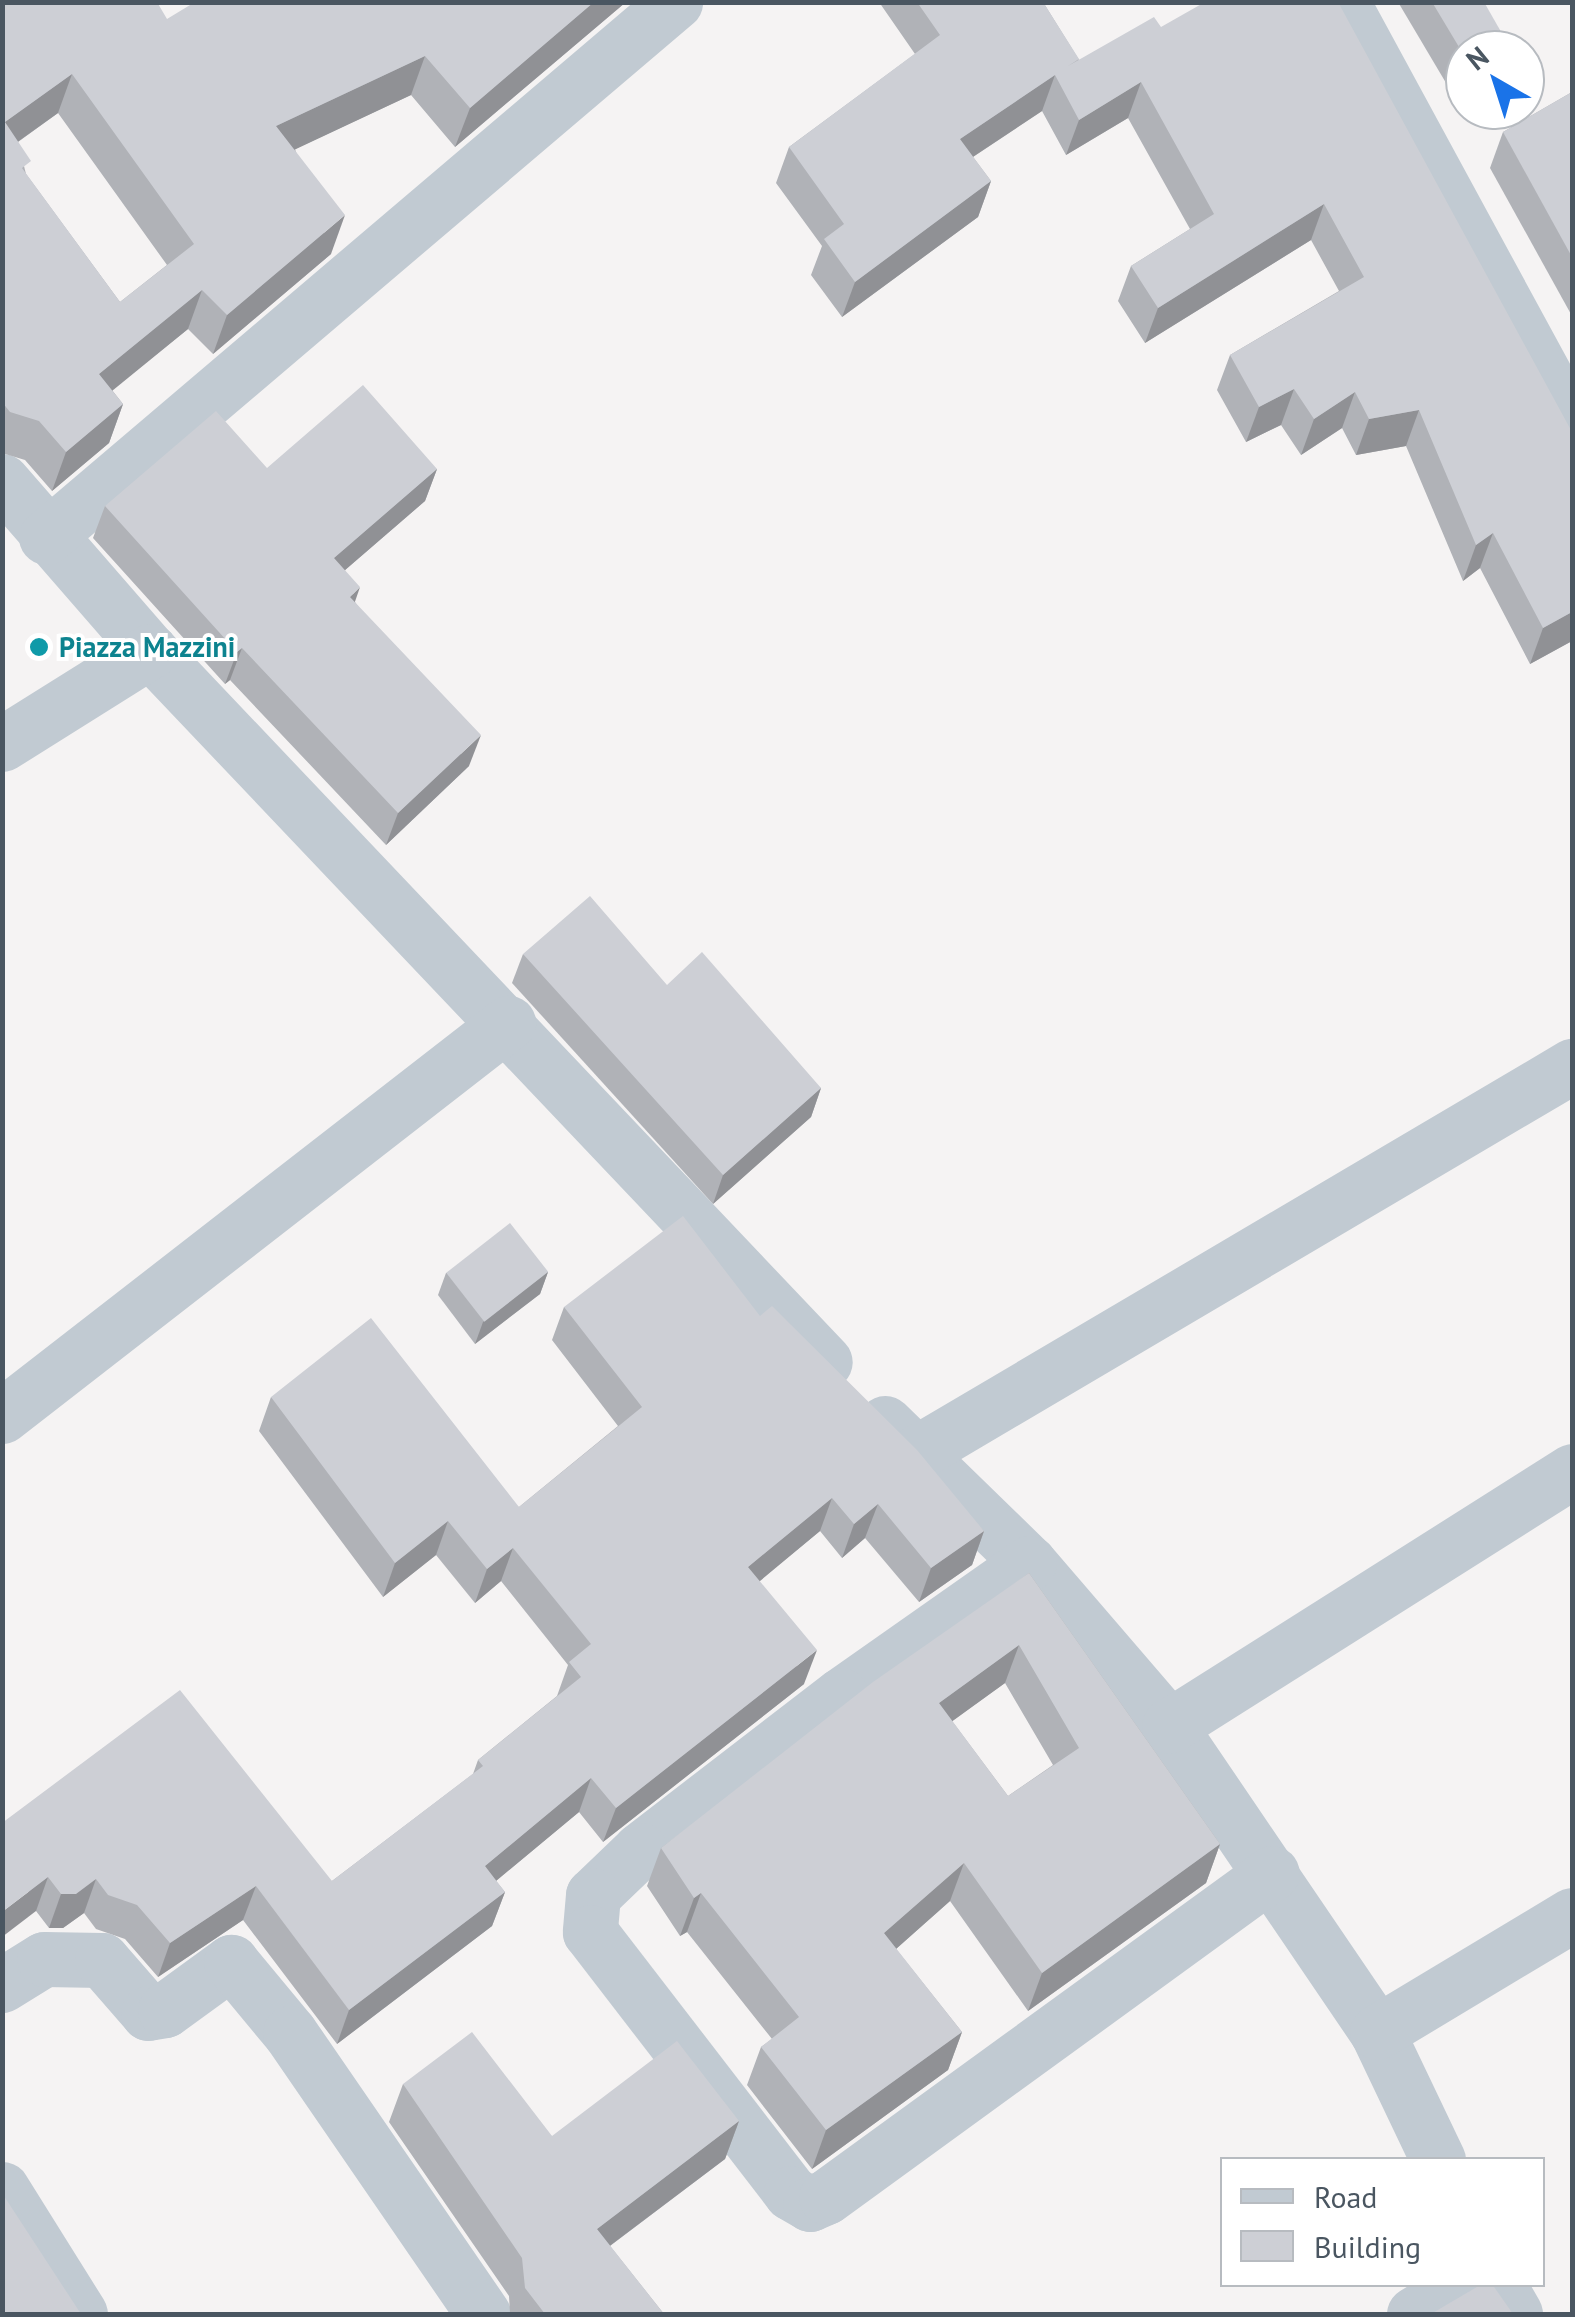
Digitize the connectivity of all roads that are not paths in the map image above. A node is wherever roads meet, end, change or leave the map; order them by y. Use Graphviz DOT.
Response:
graph roads {
  1 [pos="675,2"];
  2 [pos="1342,2"];
  3 [pos="1572,426"];
  4 [pos="2,481"];
  5 [pos="46,537"];
  6 [pos="150,652"];
  7 [pos="2,744"];
  8 [pos="508,1024"];
  9 [pos="1572,1066"];
  10 [pos="2,1416"];
  11 [pos="916,1454"];
  12 [pos="1572,1471"];
  13 [pos="1029,1563"];
  14 [pos="1169,1726"];
  15 [pos="1272,1873"];
  16 [pos="1572,1916"];
  17 [pos="2,1985"];
  18 [pos="1377,2032"];
  19 [pos="1437,2157"];
  20 [pos="2,2189"];
  21 [pos="1458,2287"];
  22 [pos="1500,2287"];
  23 [pos="80,2314"];
  24 [pos="483,2314"];
  25 [pos="1414,2314"];
  26 [pos="1515,2314"];
  1 -- 5 [label="street"];
  2 -- 3 [label="street"];
  4 -- 5 [label="street"];
  5 -- 6 [label="street"];
  6 -- 7 [label="street"];
  6 -- 8 [label="street"];
  8 -- 10 [label="street"];
  8 -- 11 [label="street"];
  9 -- 11 [label="street"];
  11 -- 13 [label="street"];
  12 -- 14 [label="street"];
  13 -- 14 [label="street"];
  13 -- 15 [label="street"];
  14 -- 15 [label="street"];
  15 -- 18 [label="street"];
  16 -- 18 [label="street"];
  17 -- 24 [label="street"];
  18 -- 19 [label="street"];
  20 -- 23 [label="street"];
  21 -- 25 [label="street"];
  22 -- 26 [label="street"];
}
